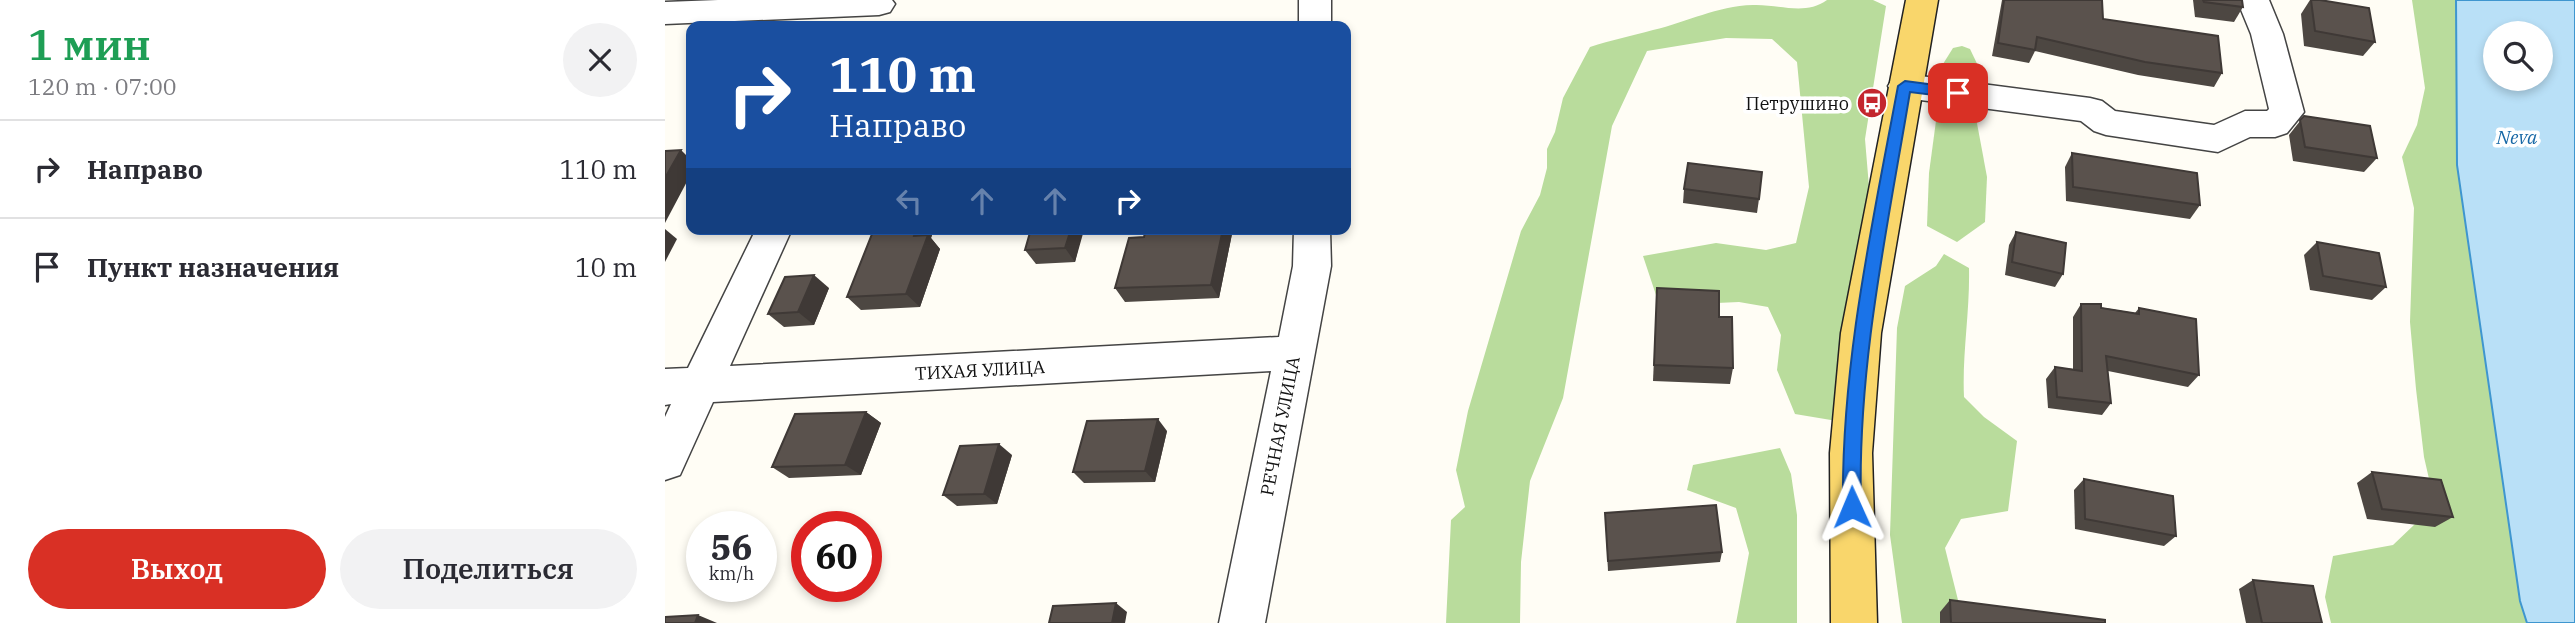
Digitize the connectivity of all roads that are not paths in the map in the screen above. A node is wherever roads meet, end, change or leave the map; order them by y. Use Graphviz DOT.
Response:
graph roads {
  1 [pos="1315,0"];
  2 [pos="1922,0"];
  3 [pos="2253,0"];
  4 [pos="876,10"];
  5 [pos="665,13"];
  6 [pos="1315,21"];
  7 [pos="1905,86"];
  8 [pos="770,235"];
  9 [pos="1312,235"];
  10 [pos="1295,353"];
  11 [pos="683,386"];
  12 [pos="665,461"];
  13 [pos="1242,623"];
  14 [pos="1854,623"];
  1 -- 6 [label="street"];
  2 -- 7 [label="main road"];
  3 -- 7 [label="street"];
  4 -- 5 [label="street"];
  7 -- 14 [label="main road"];
  8 -- 11 [label="street"];
  9 -- 10 [label="street, РЕЧНАЯ УЛИЦА"];
  10 -- 11 [label="street, ТИХАЯ УЛИЦА"];
  10 -- 13 [label="street, РЕЧНАЯ УЛИЦА"];
  11 -- 12 [label="street"];
}
